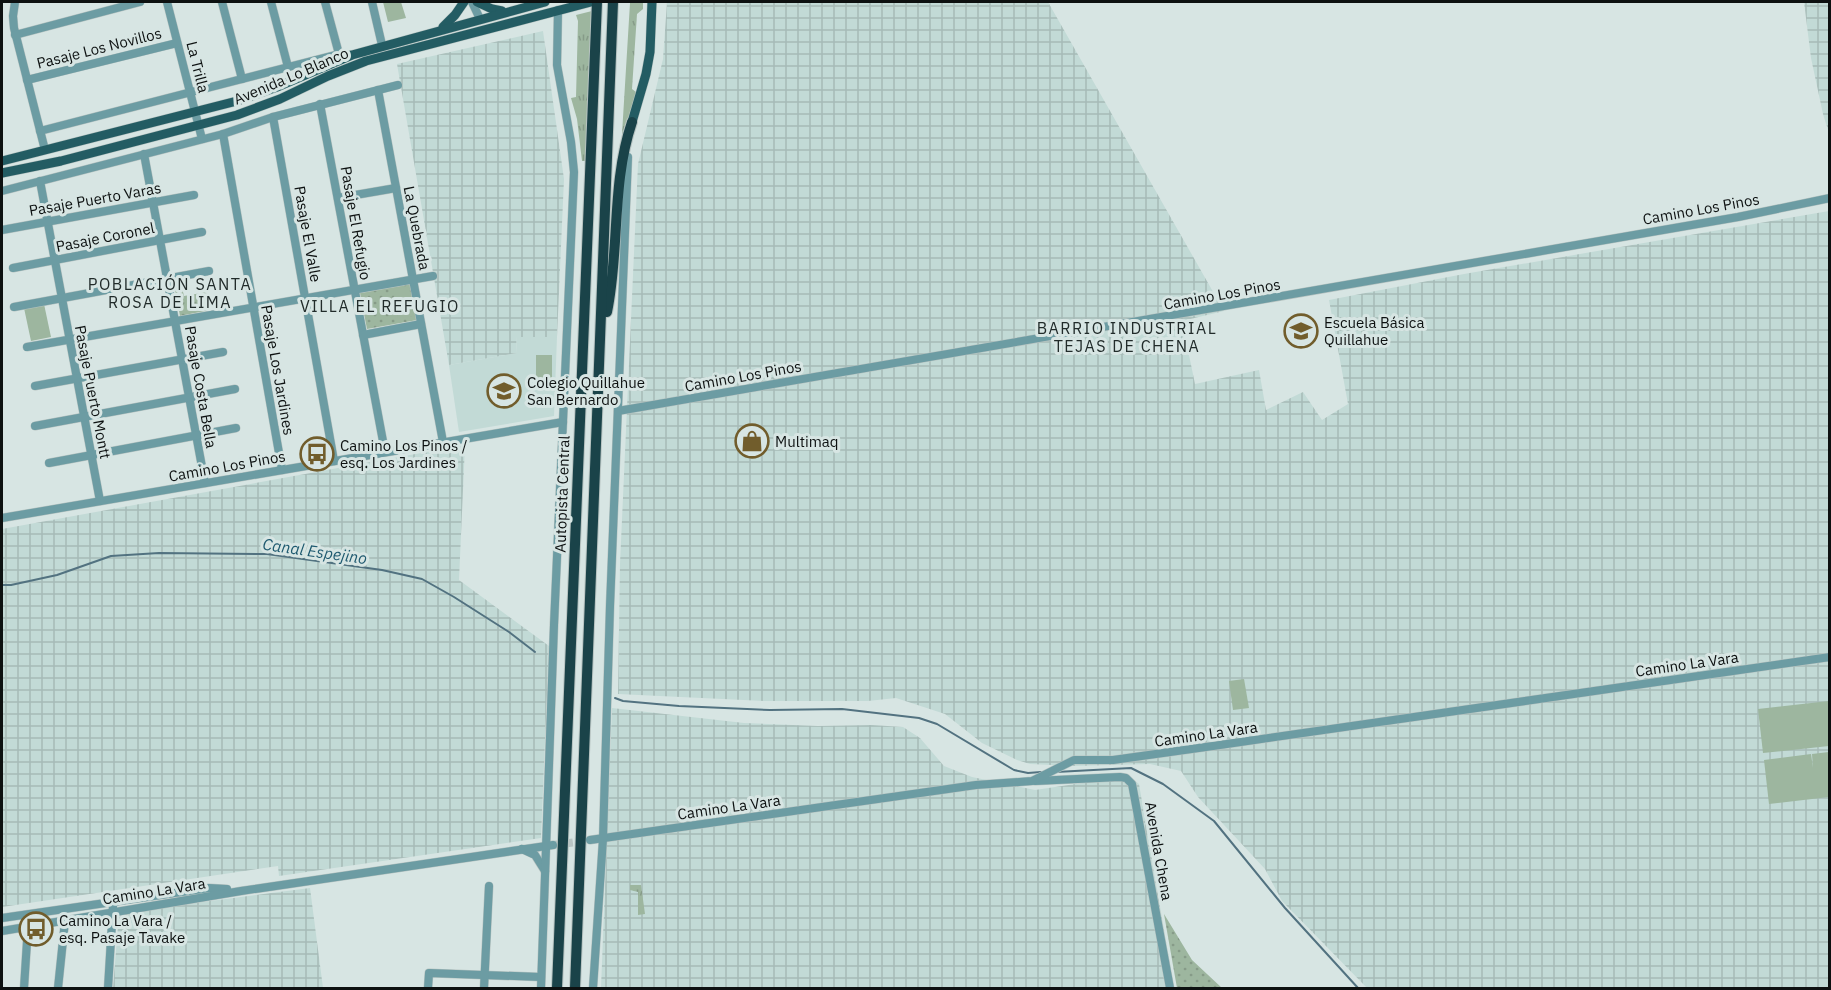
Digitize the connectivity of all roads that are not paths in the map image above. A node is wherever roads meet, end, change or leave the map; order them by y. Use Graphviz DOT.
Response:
graph roads {
  1 [pos="15,2"];
  2 [pos="140,2"];
  3 [pos="167,2"];
  4 [pos="222,2"];
  5 [pos="271,2"];
  6 [pos="326,2"];
  7 [pos="372,2"];
  8 [pos="464,2"];
  9 [pos="472,2"];
  10 [pos="477,2"];
  11 [pos="545,2"];
  12 [pos="591,2"];
  13 [pos="597,2"];
  14 [pos="613,2"];
  15 [pos="652,2"];
  16 [pos="558,6"];
  17 [pos="507,12"];
  18 [pos="480,19"];
  19 [pos="492,27"];
  20 [pos="439,30"];
  21 [pos="15,34"];
  22 [pos="177,43"];
  23 [pos="382,45"];
  24 [pos="339,54"];
  25 [pos="352,55"];
  26 [pos="288,67"];
  27 [pos="242,79"];
  28 [pos="27,80"];
  29 [pos="398,85"];
  30 [pos="378,90"];
  31 [pos="190,92"];
  32 [pos="320,104"];
  33 [pos="195,111"];
  34 [pos="273,117"];
  35 [pos="632,123"];
  36 [pos="199,125"];
  37 [pos="40,131"];
  38 [pos="223,134"];
  39 [pos="202,139"];
  40 [pos="45,150"];
  41 [pos="144,154"];
  42 [pos="2,161"];
  43 [pos="2,173"];
  44 [pos="40,181"];
  45 [pos="396,188"];
  46 [pos="2,191"];
  47 [pos="194,195"];
  48 [pos="338,198"];
  49 [pos="1830,198"];
  50 [pos="153,203"];
  51 [pos="47,222"];
  52 [pos="2,230"];
  53 [pos="202,232"];
  54 [pos="160,240"];
  55 [pos="54,260"];
  56 [pos="13,268"];
  57 [pos="208,271"];
  58 [pos="434,276"];
  59 [pos="167,279"];
  60 [pos="413,280"];
  61 [pos="355,290"];
  62 [pos="62,298"];
  63 [pos="305,298"];
  64 [pos="253,306"];
  65 [pos="14,307"];
  66 [pos="175,320"];
  67 [pos="421,324"];
  68 [pos="363,335"];
  69 [pos="600,338"];
  70 [pos="69,340"];
  71 [pos="27,348"];
  72 [pos="224,352"];
  73 [pos="182,359"];
  74 [pos="77,378"];
  75 [pos="34,386"];
  76 [pos="235,389"];
  77 [pos="189,397"];
  78 [pos="618,411"];
  79 [pos="84,417"];
  80 [pos="563,422"];
  81 [pos="35,426"];
  82 [pos="236,428"];
  83 [pos="196,436"];
  84 [pos="443,442"];
  85 [pos="385,452"];
  86 [pos="91,455"];
  87 [pos="334,461"];
  88 [pos="49,463"];
  89 [pos="282,470"];
  90 [pos="205,483"];
  91 [pos="100,501"];
  92 [pos="2,518"];
  93 [pos="1830,657"];
  94 [pos="1036,779"];
  95 [pos="603,839"];
  96 [pos="590,840"];
  97 [pos="550,845"];
  98 [pos="521,849"];
  99 [pos="546,873"];
  100 [pos="489,886"];
  101 [pos="241,891"];
  102 [pos="113,901"];
  103 [pos="112,911"];
  104 [pos="2,918"];
  105 [pos="64,921"];
  106 [pos="28,926"];
  107 [pos="2,931"];
  108 [pos="485,975"];
  109 [pos="541,977"];
  110 [pos="24,988"];
  111 [pos="58,988"];
  112 [pos="108,988"];
  113 [pos="428,988"];
  114 [pos="484,988"];
  115 [pos="541,988"];
  116 [pos="557,988"];
  117 [pos="575,988"];
  118 [pos="593,988"];
  119 [pos="1170,988"];
  1 -- 21 [label="street"];
  2 -- 21 [label="street"];
  3 -- 22 [label="street, La Trilla"];
  4 -- 27 [label="street"];
  5 -- 26 [label="street"];
  6 -- 24 [label="street"];
  7 -- 23 [label="street"];
  8 -- 20 [label="main road"];
  9 -- 18 [label="street"];
  10 -- 17 [label="main road"];
  11 -- 17 [label="main road, Avenida Lo Blanco"];
  12 -- 16 [label="main road, Avenida Lo Blanco"];
  13 -- 116 [label="highway, Autopista Central"];
  14 -- 69 [label="highway"];
  15 -- 35 [label="main road"];
  16 -- 19 [label="main road, Avenida Lo Blanco"];
  16 -- 80 [label="street"];
  17 -- 18 [label="main road, Avenida Lo Blanco"];
  18 -- 19 [label="main road"];
  18 -- 20 [label="main road, Avenida Lo Blanco"];
  19 -- 36 [label="main road, Avenida Lo Blanco"];
  20 -- 23 [label="main road, Avenida Lo Blanco"];
  21 -- 28 [label="street"];
  22 -- 28 [label="street, Pasaje Los Novillos"];
  22 -- 31 [label="street, La Trilla"];
  23 -- 25 [label="main road, Avenida Lo Blanco"];
  24 -- 25 [label="street, Avenida Lo Blanco"];
  24 -- 26 [label="street, Avenida Lo Blanco"];
  25 -- 33 [label="main road, Avenida Lo Blanco"];
  26 -- 27 [label="street, Avenida Lo Blanco"];
  27 -- 31 [label="street, Avenida Lo Blanco"];
  28 -- 37 [label="street"];
  29 -- 30 [label="street, Avenida Lo Blanco"];
  30 -- 32 [label="street, Avenida Lo Blanco"];
  30 -- 45 [label="street, La Quebrada"];
  31 -- 33 [label="street, La Trilla"];
  31 -- 37 [label="street, Avenida Lo Blanco"];
  32 -- 34 [label="street, Avenida Lo Blanco"];
  32 -- 48 [label="street, Pasaje El Refugio"];
  33 -- 36 [label="street, La Trilla"];
  33 -- 40 [label="main road, Avenida Lo Blanco"];
  34 -- 38 [label="street, Avenida Lo Blanco"];
  34 -- 63 [label="street, Pasaje El Valle"];
  35 -- 69 [label="highway"];
  35 -- 78 [label="street"];
  36 -- 39 [label="street, La Trilla"];
  36 -- 43 [label="main road, Avenida Lo Blanco"];
  37 -- 40 [label="street"];
  38 -- 39 [label="street, Avenida Lo Blanco"];
  38 -- 64 [label="street, Pasaje Los Jardines"];
  39 -- 41 [label="street, Avenida Lo Blanco"];
  40 -- 42 [label="main road, Avenida Lo Blanco"];
  41 -- 44 [label="street, Avenida Lo Blanco"];
  41 -- 50 [label="street, Pasaje Costa Bella"];
  44 -- 46 [label="street, Avenida Lo Blanco"];
  44 -- 51 [label="street, Pasaje Puerto Montt"];
  45 -- 48 [label="street"];
  45 -- 60 [label="street, La Quebrada"];
  47 -- 50 [label="street, Pasaje Puerto Varas"];
  48 -- 61 [label="street, Pasaje El Refugio"];
  49 -- 78 [label="street, Camino Los Pinos"];
  50 -- 51 [label="street, Pasaje Puerto Varas"];
  50 -- 54 [label="street, Pasaje Costa Bella"];
  51 -- 52 [label="street, Pasaje Puerto Varas"];
  51 -- 55 [label="street, Pasaje Puerto Montt"];
  53 -- 54 [label="street, Pasaje Coronel"];
  54 -- 55 [label="street, Pasaje Coronel"];
  54 -- 59 [label="street, Pasaje Costa Bella"];
  55 -- 56 [label="street, Pasaje Coronel"];
  55 -- 62 [label="street, Pasaje Puerto Montt"];
  57 -- 59 [label="street"];
  58 -- 60 [label="street"];
  59 -- 62 [label="street"];
  59 -- 66 [label="street, Pasaje Costa Bella"];
  60 -- 61 [label="street"];
  60 -- 67 [label="street, La Quebrada"];
  61 -- 63 [label="street"];
  61 -- 68 [label="street, Pasaje El Refugio"];
  62 -- 65 [label="street"];
  62 -- 70 [label="street, Pasaje Puerto Montt"];
  63 -- 64 [label="street"];
  63 -- 87 [label="street, Pasaje El Valle"];
  64 -- 66 [label="street"];
  64 -- 89 [label="street, Pasaje Los Jardines"];
  66 -- 70 [label="street"];
  66 -- 73 [label="street, Pasaje Costa Bella"];
  67 -- 68 [label="street"];
  67 -- 84 [label="street, La Quebrada"];
  68 -- 85 [label="street, Pasaje El Refugio"];
  69 -- 117 [label="highway"];
  70 -- 71 [label="street"];
  70 -- 74 [label="street, Pasaje Puerto Montt"];
  72 -- 73 [label="street"];
  73 -- 74 [label="street"];
  73 -- 77 [label="street, Pasaje Costa Bella"];
  74 -- 75 [label="street"];
  74 -- 79 [label="street, Pasaje Puerto Montt"];
  76 -- 77 [label="street"];
  77 -- 79 [label="street"];
  77 -- 83 [label="street, Pasaje Costa Bella"];
  78 -- 95 [label="street"];
  79 -- 81 [label="street"];
  79 -- 86 [label="street, Pasaje Puerto Montt"];
  80 -- 84 [label="street, Camino Los Pinos"];
  80 -- 97 [label="street"];
  82 -- 83 [label="street"];
  83 -- 86 [label="street"];
  83 -- 90 [label="street, Pasaje Costa Bella"];
  84 -- 85 [label="street, Camino Los Pinos"];
  85 -- 87 [label="street, Camino Los Pinos"];
  86 -- 88 [label="street"];
  86 -- 91 [label="street, Pasaje Puerto Montt"];
  87 -- 89 [label="street, Camino Los Pinos"];
  89 -- 90 [label="street, Camino Los Pinos"];
  90 -- 91 [label="street, Camino Los Pinos"];
  91 -- 92 [label="street, Camino Los Pinos"];
  93 -- 94 [label="street, Camino La Vara"];
  94 -- 95 [label="street, Camino La Vara"];
  94 -- 119 [label="street, Avenida Chena"];
  95 -- 96 [label="street, Camino La Vara"];
  95 -- 118 [label="street"];
  97 -- 98 [label="street, Camino La Vara"];
  97 -- 99 [label="street"];
  98 -- 99 [label="street"];
  98 -- 101 [label="street, Camino La Vara"];
  99 -- 109 [label="street"];
  100 -- 108 [label="street"];
  101 -- 102 [label="street, Camino La Vara"];
  101 -- 103 [label="street, Camino La Vara"];
  102 -- 103 [label="street"];
  102 -- 104 [label="street, Camino La Vara"];
  103 -- 105 [label="street, Camino La Vara"];
  103 -- 112 [label="street"];
  105 -- 106 [label="street, Camino La Vara"];
  105 -- 111 [label="street"];
  106 -- 107 [label="street, Camino La Vara"];
  106 -- 110 [label="street"];
  108 -- 109 [label="street"];
  108 -- 113 [label="street"];
  108 -- 114 [label="street"];
  109 -- 115 [label="street"];
}
